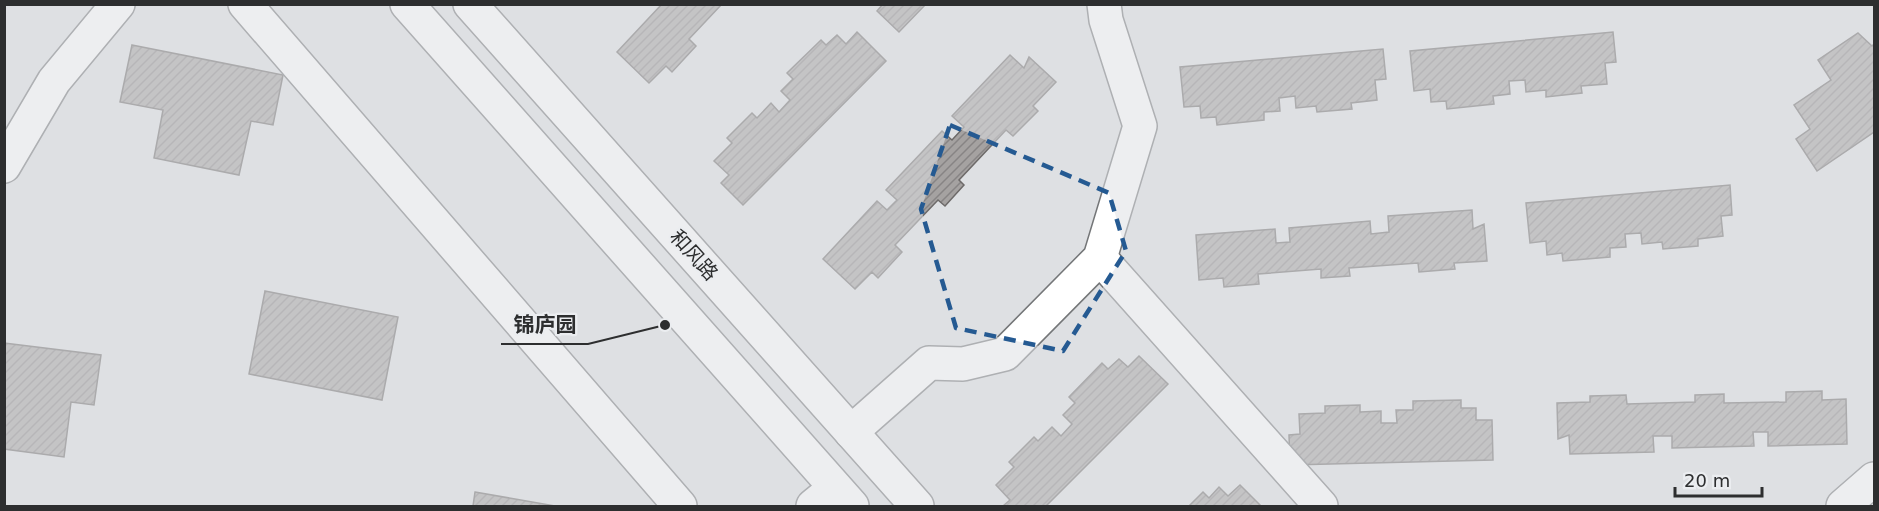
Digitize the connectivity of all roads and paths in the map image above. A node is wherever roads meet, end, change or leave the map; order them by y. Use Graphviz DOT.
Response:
graph roads {
  1 [pos="118,4"];
  2 [pos="245,4"];
  3 [pos="407,4"];
  4 [pos="470,4"];
  5 [pos="1104,4"];
  6 [pos="4,166"];
  7 [pos="1100,258"];
  8 [pos="851,432"];
  9 [pos="1875,479"];
  10 [pos="833,500"];
  11 [pos="680,507"];
  12 [pos="917,507"];
  13 [pos="1321,507"];
  14 [pos="1843,507"];
  1 -- 6 [label="street"];
  2 -- 11 [label="street"];
  3 -- 10 [label="street"];
  4 -- 8 [label="street, 和风路"];
  5 -- 7 [label="street"];
  7 -- 8 [label="street"];
  7 -- 13 [label="street"];
  8 -- 12 [label="street, 和风路"];
  9 -- 14 [label="street"];
}
